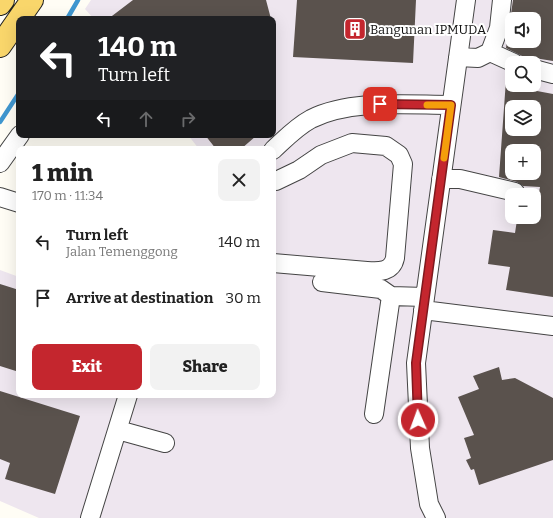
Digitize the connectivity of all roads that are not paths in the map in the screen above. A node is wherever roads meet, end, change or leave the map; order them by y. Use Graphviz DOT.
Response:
graph roads {
  1 [pos="3,0"];
  2 [pos="32,0"];
  3 [pos="466,0"];
  4 [pos="502,0"];
  5 [pos="0,4"];
  6 [pos="21,16"];
  7 [pos="16,23"];
  8 [pos="0,46"];
  9 [pos="490,52"];
  10 [pos="458,57"];
  11 [pos="505,59"];
  12 [pos="541,71"];
  13 [pos="553,74"];
  14 [pos="451,105"];
  15 [pos="18,138"];
  16 [pos="276,147"];
  17 [pos="0,162"];
  18 [pos="441,179"];
  19 [pos="276,184"];
  20 [pos="505,190"];
  21 [pos="0,198"];
  22 [pos="16,202"];
  23 [pos="276,263"];
  24 [pos="322,282"];
  25 [pos="391,296"];
  26 [pos="424,304"];
  27 [pos="553,326"];
  28 [pos="127,398"];
  29 [pos="374,414"];
  30 [pos="118,430"];
  31 [pos="165,444"];
  32 [pos="90,518"];
  33 [pos="436,518"];
  1 -- 5 [label="main road"];
  2 -- 6 [label="main road"];
  3 -- 10 [label="street"];
  4 -- 9 [label="street"];
  7 -- 8 [label="main road"];
  9 -- 10 [label="street"];
  9 -- 11 [label="street"];
  10 -- 14 [label="street"];
  12 -- 13 [label="street"];
  14 -- 16 [label="street"];
  14 -- 18 [label="street"];
  15 -- 17 [label="street"];
  18 -- 20 [label="street"];
  18 -- 26 [label="street"];
  19 -- 23 [label="street"];
  21 -- 22 [label="street"];
  24 -- 25 [label="street"];
  25 -- 26 [label="street"];
  25 -- 29 [label="street"];
  26 -- 27 [label="street"];
  26 -- 33 [label="street"];
  28 -- 30 [label="street"];
  30 -- 31 [label="street"];
  30 -- 32 [label="street"];
}
